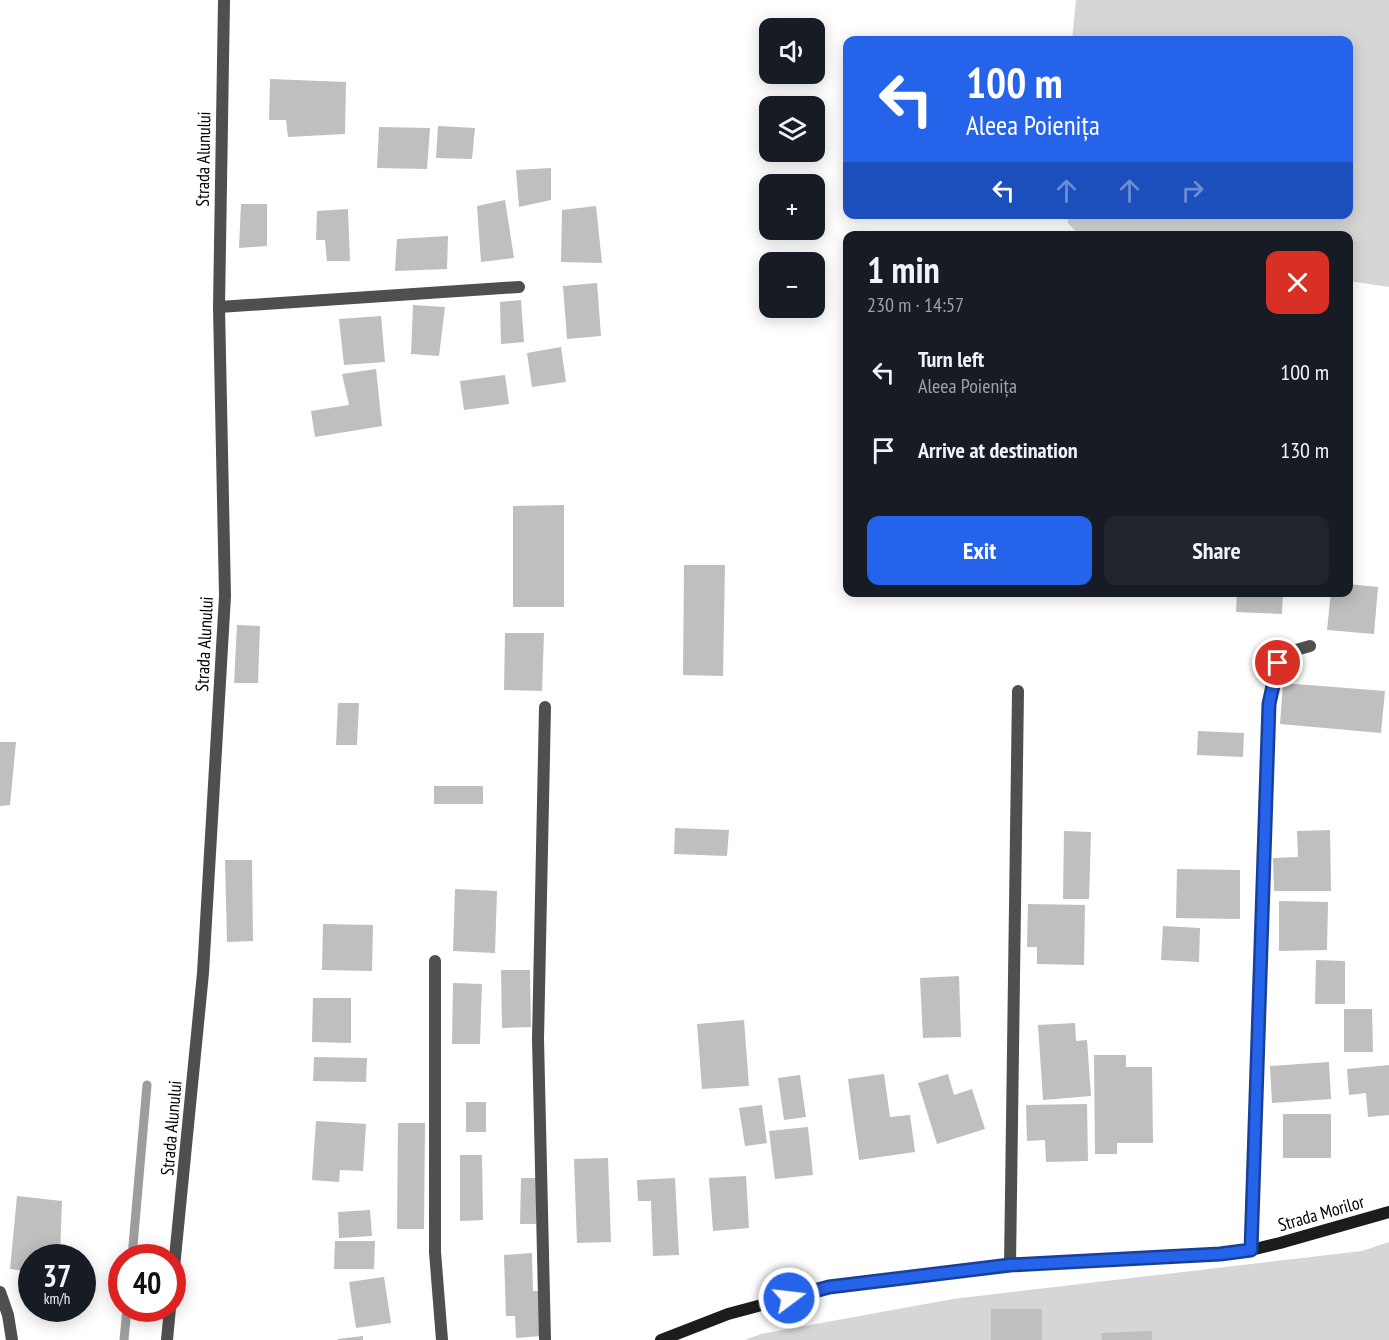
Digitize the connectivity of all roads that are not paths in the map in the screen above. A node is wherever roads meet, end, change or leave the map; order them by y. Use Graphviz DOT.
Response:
graph roads {
  1 [pos="224,0"];
  2 [pos="519,287"];
  3 [pos="219,307"];
  4 [pos="1310,646"];
  5 [pos="1017,691"];
  6 [pos="545,707"];
  7 [pos="435,961"];
  8 [pos="1389,1212"];
  9 [pos="176,1244"];
  10 [pos="1251,1250"];
  11 [pos="1010,1265"];
  12 [pos="0,1292"];
  13 [pos="169,1322"];
  14 [pos="12,1340"];
  15 [pos="167,1340"];
  16 [pos="442,1340"];
  17 [pos="545,1340"];
  18 [pos="661,1340"];
  1 -- 3 [label="street, Strada Alunului"];
  2 -- 3 [label="street"];
  3 -- 9 [label="street, Strada Alunului"];
  4 -- 10 [label="street"];
  5 -- 11 [label="street"];
  6 -- 17 [label="street"];
  7 -- 16 [label="street"];
  8 -- 10 [label="street, Strada Morilor"];
  10 -- 11 [label="street, Strada Morilor"];
  11 -- 18 [label="street, Strada Morilor"];
  12 -- 14 [label="street"];
  13 -- 15 [label="street"];
}
